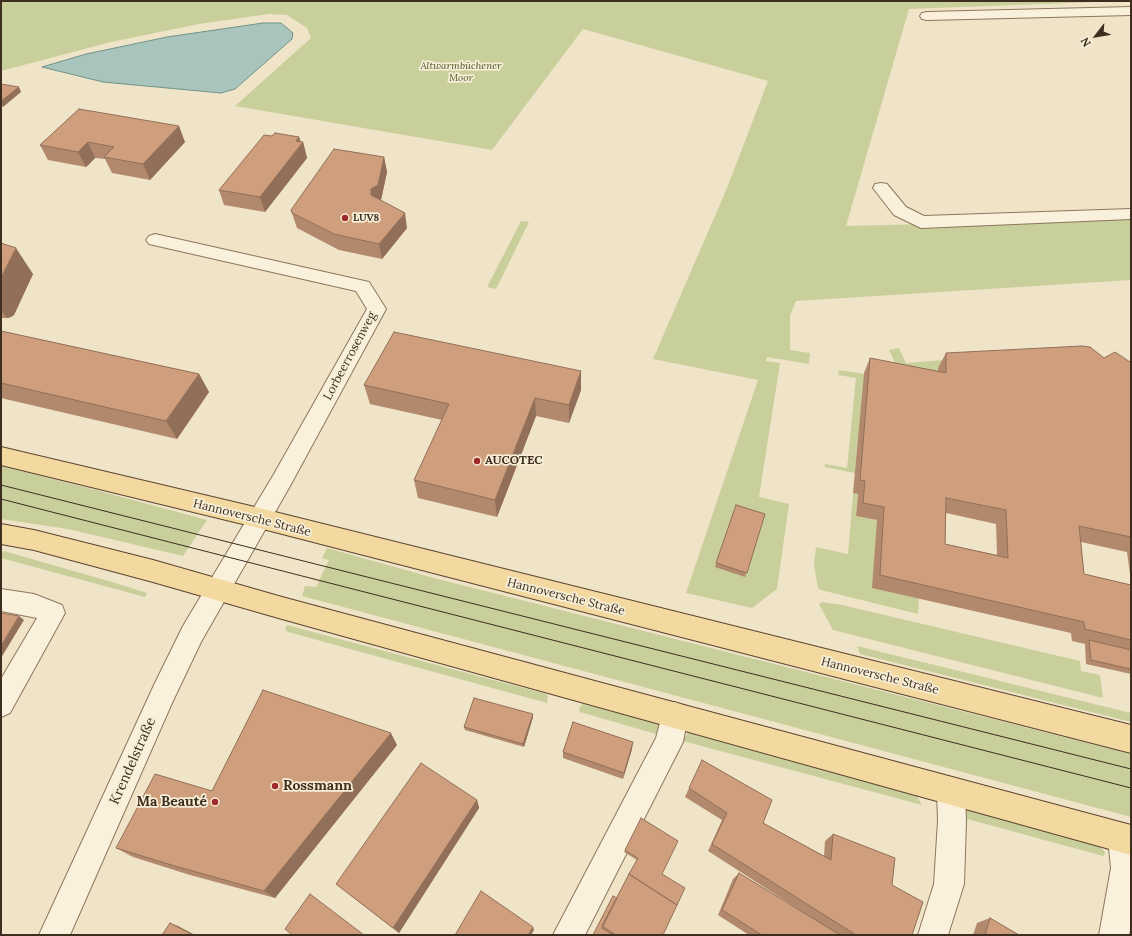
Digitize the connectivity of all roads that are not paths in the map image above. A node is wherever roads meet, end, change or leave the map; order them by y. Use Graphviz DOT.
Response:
graph roads {
  1 [pos="1131,11"];
  2 [pos="927,16"];
  3 [pos="881,188"];
  4 [pos="1131,214"];
  5 [pos="154,240"];
  6 [pos="1,456"];
  7 [pos="259,518"];
  8 [pos="1,534"];
  9 [pos="217,590"];
  10 [pos="1,600"];
  11 [pos="1,704"];
  12 [pos="675,715"];
  13 [pos="1131,739"];
  14 [pos="951,791"];
  15 [pos="1127,839"];
  16 [pos="54,935"];
  17 [pos="568,935"];
  18 [pos="933,935"];
  19 [pos="1114,935"];
  1 -- 2 [label="street"];
  3 -- 4 [label="street"];
  5 -- 7 [label="street, Lorbeerrosenweg"];
  6 -- 7 [label="main road, Hannoversche Straße"];
  7 -- 9 [label="street, Lorbeerrosenweg"];
  7 -- 13 [label="main road, Hannoversche Straße"];
  8 -- 9 [label="main road"];
  9 -- 12 [label="main road"];
  9 -- 16 [label="street, Krendelstraße"];
  10 -- 11 [label="street"];
  12 -- 14 [label="main road"];
  12 -- 17 [label="street"];
  14 -- 15 [label="main road"];
  14 -- 18 [label="street"];
  15 -- 19 [label="street"];
}
